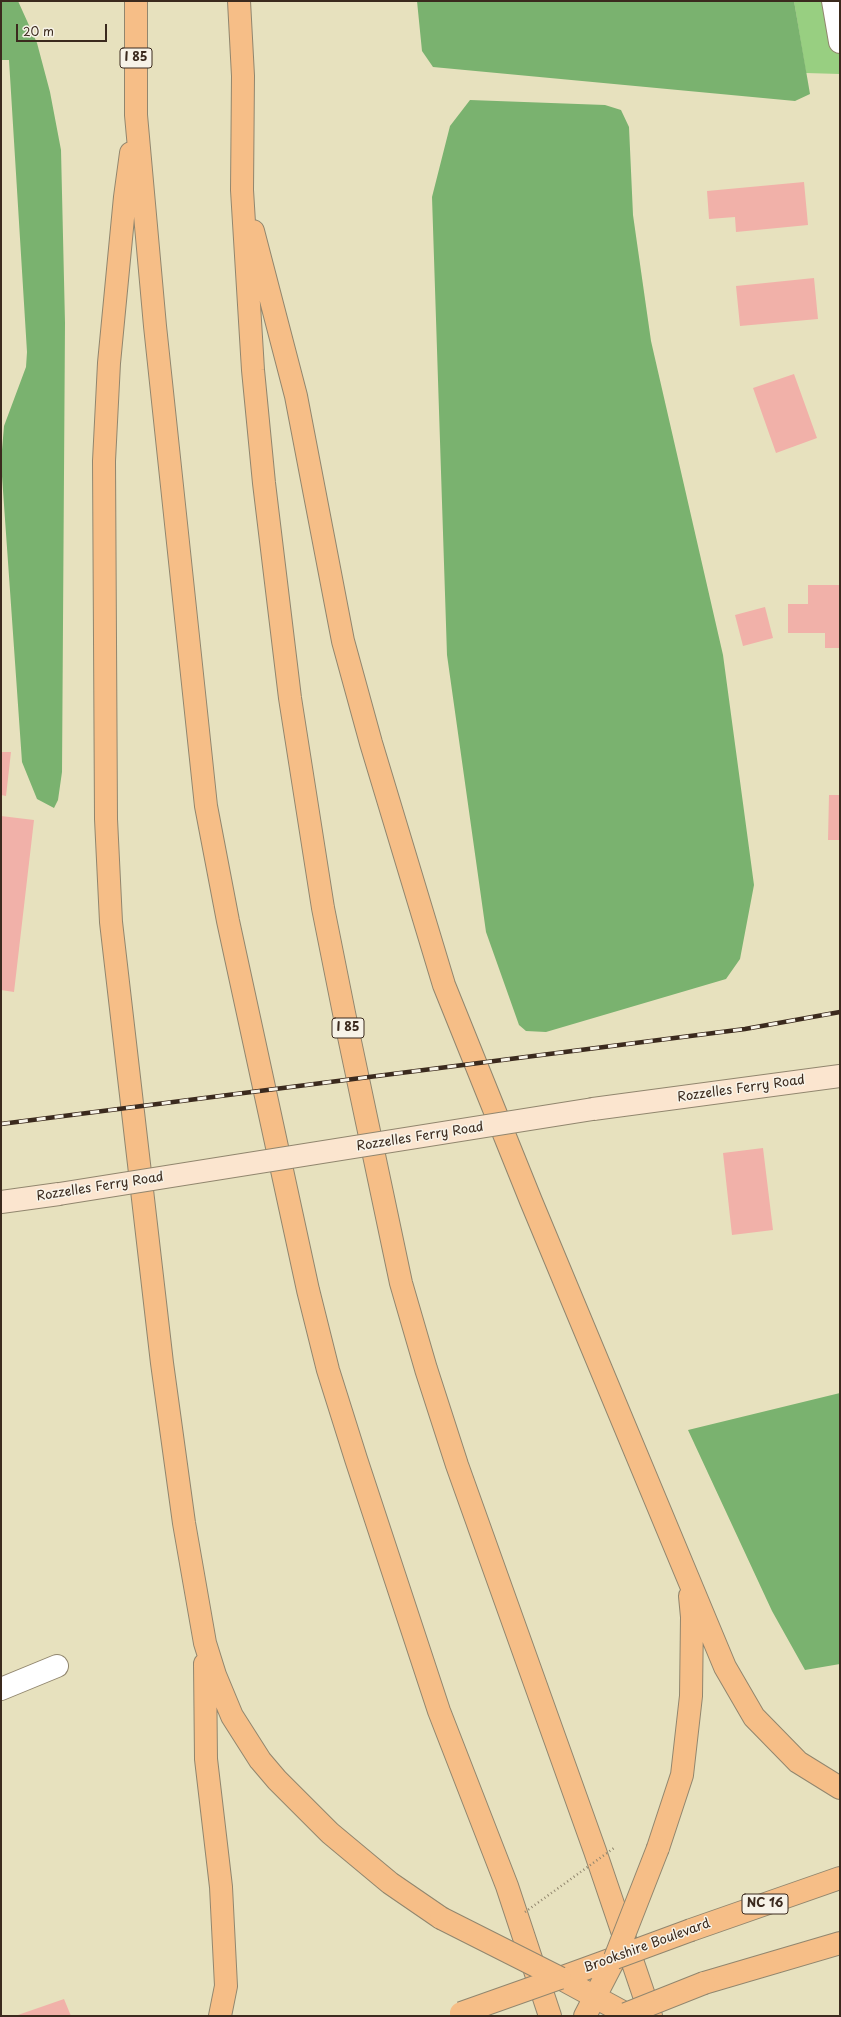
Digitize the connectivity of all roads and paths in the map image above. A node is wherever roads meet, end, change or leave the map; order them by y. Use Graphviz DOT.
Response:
graph roads {
  1 [pos="136,1"];
  2 [pos="239,1"];
  3 [pos="833,1"];
  4 [pos="840,42"];
  5 [pos="136,115"];
  6 [pos="242,190"];
  7 [pos="840,1076"];
  8 [pos="1,1202"];
  9 [pos="688,1577"];
  10 [pos="205,1643"];
  11 [pos="57,1666"];
  12 [pos="1,1689"];
  13 [pos="840,1788"];
  14 [pos="614,1848"];
  15 [pos="840,1878"];
  16 [pos="525,1912"];
  17 [pos="840,1943"];
  18 [pos="615,1958"];
  19 [pos="560,1978"];
  20 [pos="596,1996"];
  21 [pos="458,2014"];
  22 [pos="625,2015"];
  23 [pos="220,2016"];
  24 [pos="550,2016"];
  25 [pos="585,2016"];
  26 [pos="651,2016"];
  1 -- 5 [label="highway, I 85"];
  2 -- 6 [label="highway, I 85"];
  3 -- 4 [label="street"];
  5 -- 10 [label="highway"];
  5 -- 24 [label="highway, I 85"];
  6 -- 9 [label="highway"];
  6 -- 26 [label="highway, I 85"];
  7 -- 8 [label="street, Rozzelles Ferry Road, bridge"];
  9 -- 13 [label="highway"];
  9 -- 18 [label="highway, bridge"];
  10 -- 19 [label="highway, bridge"];
  10 -- 23 [label="highway"];
  11 -- 12 [label="street"];
  14 -- 16 [label="path, bridge"];
  15 -- 18 [label="highway, Brookshire Boulevard / NC 16, bridge"];
  17 -- 22 [label="highway, bridge"];
  18 -- 19 [label="highway, Brookshire Boulevard / NC 16"];
  18 -- 20 [label="highway"];
  19 -- 20 [label="highway"];
  19 -- 21 [label="highway, Brookshire Boulevard / NC 16, bridge"];
  20 -- 22 [label="highway"];
  20 -- 25 [label="highway"];
}
